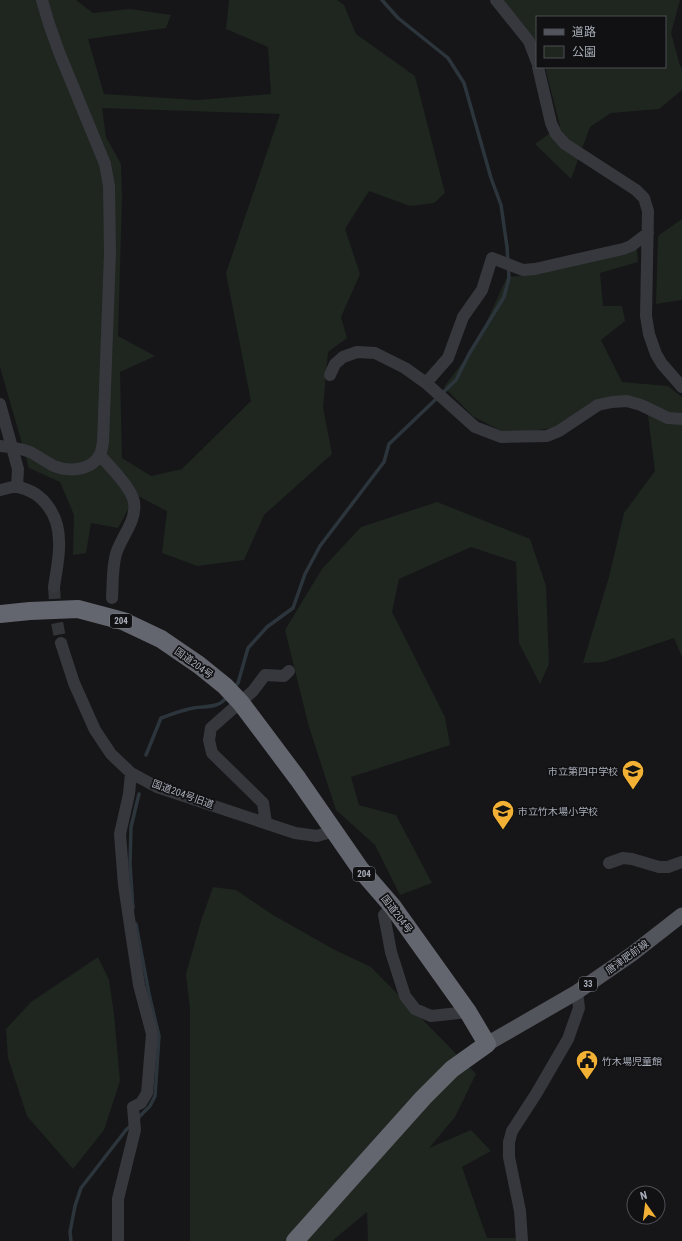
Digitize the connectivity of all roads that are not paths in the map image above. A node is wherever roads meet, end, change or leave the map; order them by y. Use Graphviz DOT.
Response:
graph roads {
  1 [pos="42,0"];
  2 [pos="496,0"];
  3 [pos="536,59"];
  4 [pos="538,68"];
  5 [pos="648,233"];
  6 [pos="330,376"];
  7 [pos="429,386"];
  8 [pos="682,387"];
  9 [pos="0,404"];
  10 [pos="682,419"];
  11 [pos="0,446"];
  12 [pos="13,447"];
  13 [pos="100,455"];
  14 [pos="17,487"];
  15 [pos="0,490"];
  16 [pos="54,587"];
  17 [pos="112,598"];
  18 [pos="0,614"];
  19 [pos="60,643"];
  20 [pos="289,671"];
  21 [pos="131,773"];
  22 [pos="266,823"];
  23 [pos="334,831"];
  24 [pos="682,862"];
  25 [pos="609,863"];
  26 [pos="393,908"];
  27 [pos="682,915"];
  28 [pos="577,992"];
  29 [pos="468,1012"];
  30 [pos="488,1044"];
  31 [pos="118,1241"];
  32 [pos="295,1241"];
  33 [pos="522,1241"];
  1 -- 13 [label="street"];
  2 -- 3 [label="street"];
  4 -- 5 [label="street"];
  5 -- 7 [label="street"];
  5 -- 8 [label="street"];
  6 -- 7 [label="street"];
  7 -- 10 [label="street"];
  9 -- 12 [label="street"];
  11 -- 12 [label="street"];
  12 -- 13 [label="street"];
  12 -- 14 [label="street"];
  13 -- 17 [label="street"];
  14 -- 15 [label="street"];
  14 -- 16 [label="street"];
  18 -- 23 [label="highway, 国道204号 / 204"];
  19 -- 21 [label="street, 国道204号旧道"];
  20 -- 22 [label="street"];
  21 -- 22 [label="street, 国道204号旧道"];
  21 -- 31 [label="street"];
  22 -- 23 [label="street, 国道204号旧道"];
  23 -- 26 [label="highway, 国道204号 / 204"];
  24 -- 25 [label="street"];
  26 -- 29 [label="highway, 国道204号 / 204"];
  26 -- 29 [label="street"];
  27 -- 28 [label="main road, 唐津肥前線 / 33"];
  28 -- 30 [label="main road, 唐津肥前線 / 33"];
  28 -- 33 [label="street"];
  29 -- 30 [label="highway, 国道204号 / 204"];
  30 -- 32 [label="highway"];
}
